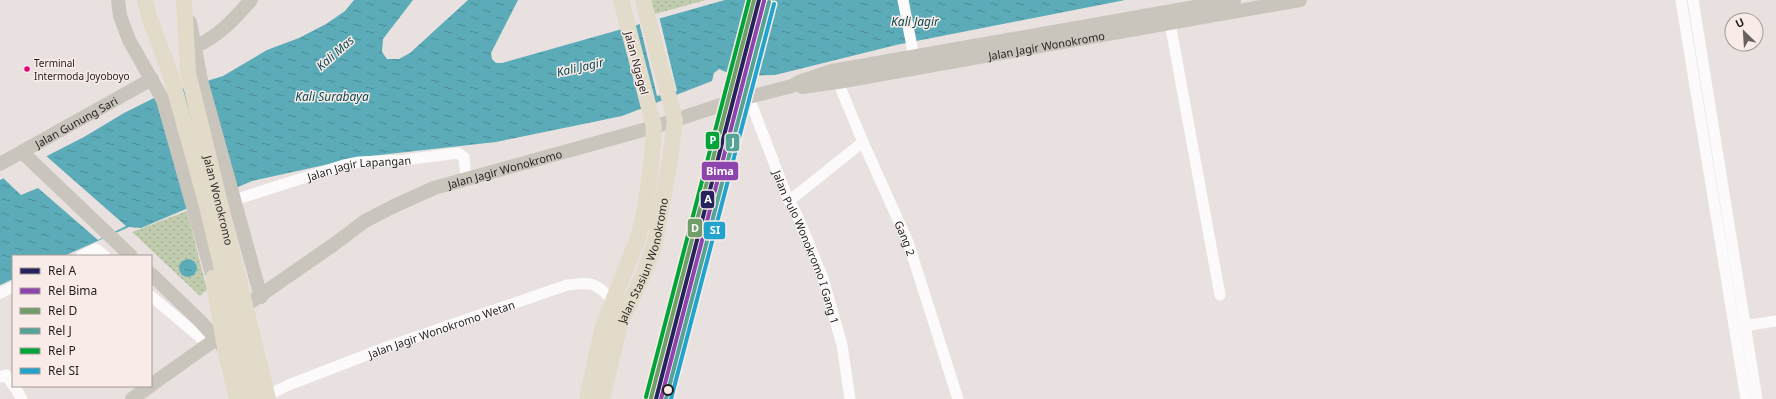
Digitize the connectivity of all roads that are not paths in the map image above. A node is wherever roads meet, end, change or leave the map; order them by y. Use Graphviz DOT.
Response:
graph roads {
  1 [pos="118,0"];
  2 [pos="145,0"];
  3 [pos="185,0"];
  4 [pos="251,0"];
  5 [pos="621,0"];
  6 [pos="643,0"];
  7 [pos="903,0"];
  8 [pos="1234,0"];
  9 [pos="1300,0"];
  10 [pos="1681,0"];
  11 [pos="1693,0"];
  12 [pos="1170,23"];
  13 [pos="196,46"];
  14 [pos="994,48"];
  15 [pos="913,50"];
  16 [pos="195,76"];
  17 [pos="838,82"];
  18 [pos="154,83"];
  19 [pos="792,86"];
  20 [pos="749,98"];
  21 [pos="675,120"];
  22 [pos="654,127"];
  23 [pos="863,142"];
  24 [pos="26,156"];
  25 [pos="0,164"];
  26 [pos="466,179"];
  27 [pos="217,200"];
  28 [pos="789,201"];
  29 [pos="83,255"];
  30 [pos="104,255"];
  31 [pos="130,255"];
  32 [pos="152,275"];
  33 [pos="213,278"];
  34 [pos="12,287"];
  35 [pos="0,293"];
  36 [pos="1220,295"];
  37 [pos="152,297"];
  38 [pos="260,297"];
  39 [pos="614,301"];
  40 [pos="238,306"];
  41 [pos="1776,321"];
  42 [pos="1740,326"];
  43 [pos="216,344"];
  44 [pos="245,372"];
  45 [pos="0,377"];
  46 [pos="12,384"];
  47 [pos="152,384"];
  48 [pos="14,387"];
  49 [pos="147,387"];
  50 [pos="262,398"];
  51 [pos="22,399"];
  52 [pos="132,399"];
  53 [pos="237,399"];
  54 [pos="587,399"];
  55 [pos="602,399"];
  56 [pos="850,399"];
  57 [pos="958,399"];
  58 [pos="1746,399"];
  59 [pos="1756,399"];
  1 -- 18 [label="main road, Jalan Wonokromo"];
  2 -- 27 [label="highway, Jalan Wonokromo"];
  3 -- 13 [label="main road"];
  3 -- 16 [label="highway, Jalan Wonokromo"];
  4 -- 13 [label="main road"];
  5 -- 22 [label="highway, Jalan Ngagel"];
  6 -- 21 [label="highway, Jalan Ngagel"];
  7 -- 15 [label="street"];
  8 -- 14 [label="main road, Jalan Jagir Wonokromo"];
  9 -- 12 [label="main road, Jalan Jagir Wonokromo"];
  10 -- 42 [label="street"];
  11 -- 42 [label="street"];
  12 -- 14 [label="main road, Jalan Jagir Wonokromo"];
  12 -- 36 [label="street"];
  13 -- 16 [label="main road"];
  14 -- 15 [label="main road, Jalan Jagir Wonokromo"];
  14 -- 17 [label="main road, Jalan Jagir Wonokromo"];
  15 -- 19 [label="main road, Jalan Jagir Wonokromo"];
  16 -- 27 [label="highway, Jalan Wonokromo"];
  17 -- 19 [label="main road, Jalan Jagir Wonokromo"];
  17 -- 23 [label="street, Gang 2"];
  18 -- 24 [label="main road, Jalan Gunung Sari"];
  18 -- 27 [label="main road, Jalan Wonokromo"];
  19 -- 20 [label="main road, Jalan Jagir Wonokromo"];
  20 -- 21 [label="main road, Jalan Jagir Wonokromo"];
  20 -- 28 [label="street, Jalan Pulo Wonokromo I Gang 1"];
  21 -- 22 [label="main road, Jalan Jagir Wonokromo"];
  21 -- 55 [label="highway, Jalan Stasiun Wonokromo"];
  22 -- 26 [label="main road, Jalan Jagir Wonokromo"];
  22 -- 39 [label="highway, Jalan Stasiun Wonokromo"];
  23 -- 28 [label="street"];
  23 -- 57 [label="street, Gang 2"];
  24 -- 25 [label="main road, Jalan Gunung Sari"];
  24 -- 31 [label="main road"];
  26 -- 27 [label="street, Jalan Jagir Lapangan"];
  26 -- 38 [label="main road, Jalan Jagir Wonokromo"];
  27 -- 33 [label="main road, Jalan Wonokromo"];
  27 -- 38 [label="main road"];
  27 -- 40 [label="highway, Jalan Wonokromo"];
  28 -- 56 [label="street, Jalan Pulo Wonokromo I Gang 1"];
  29 -- 30 [label="street"];
  32 -- 43 [label="main road"];
  33 -- 40 [label="highway"];
  33 -- 43 [label="highway, Jalan Wonokromo"];
  34 -- 35 [label="street"];
  37 -- 43 [label="street"];
  38 -- 40 [label="main road, Jalan Jagir Wonokromo"];
  39 -- 50 [label="street, Jalan Jagir Wonokromo Wetan"];
  39 -- 54 [label="highway, Jalan Stasiun Wonokromo"];
  40 -- 44 [label="highway, Jalan Wonokromo"];
  40 -- 50 [label="highway, Jalan Wonokromo"];
  41 -- 42 [label="street"];
  42 -- 58 [label="street"];
  42 -- 59 [label="street"];
  43 -- 44 [label="main road"];
  43 -- 47 [label="main road"];
  43 -- 53 [label="highway, Jalan Wonokromo"];
  44 -- 50 [label="highway, Jalan Wonokromo"];
  45 -- 46 [label="street"];
  48 -- 51 [label="street"];
  49 -- 52 [label="main road"];
}
